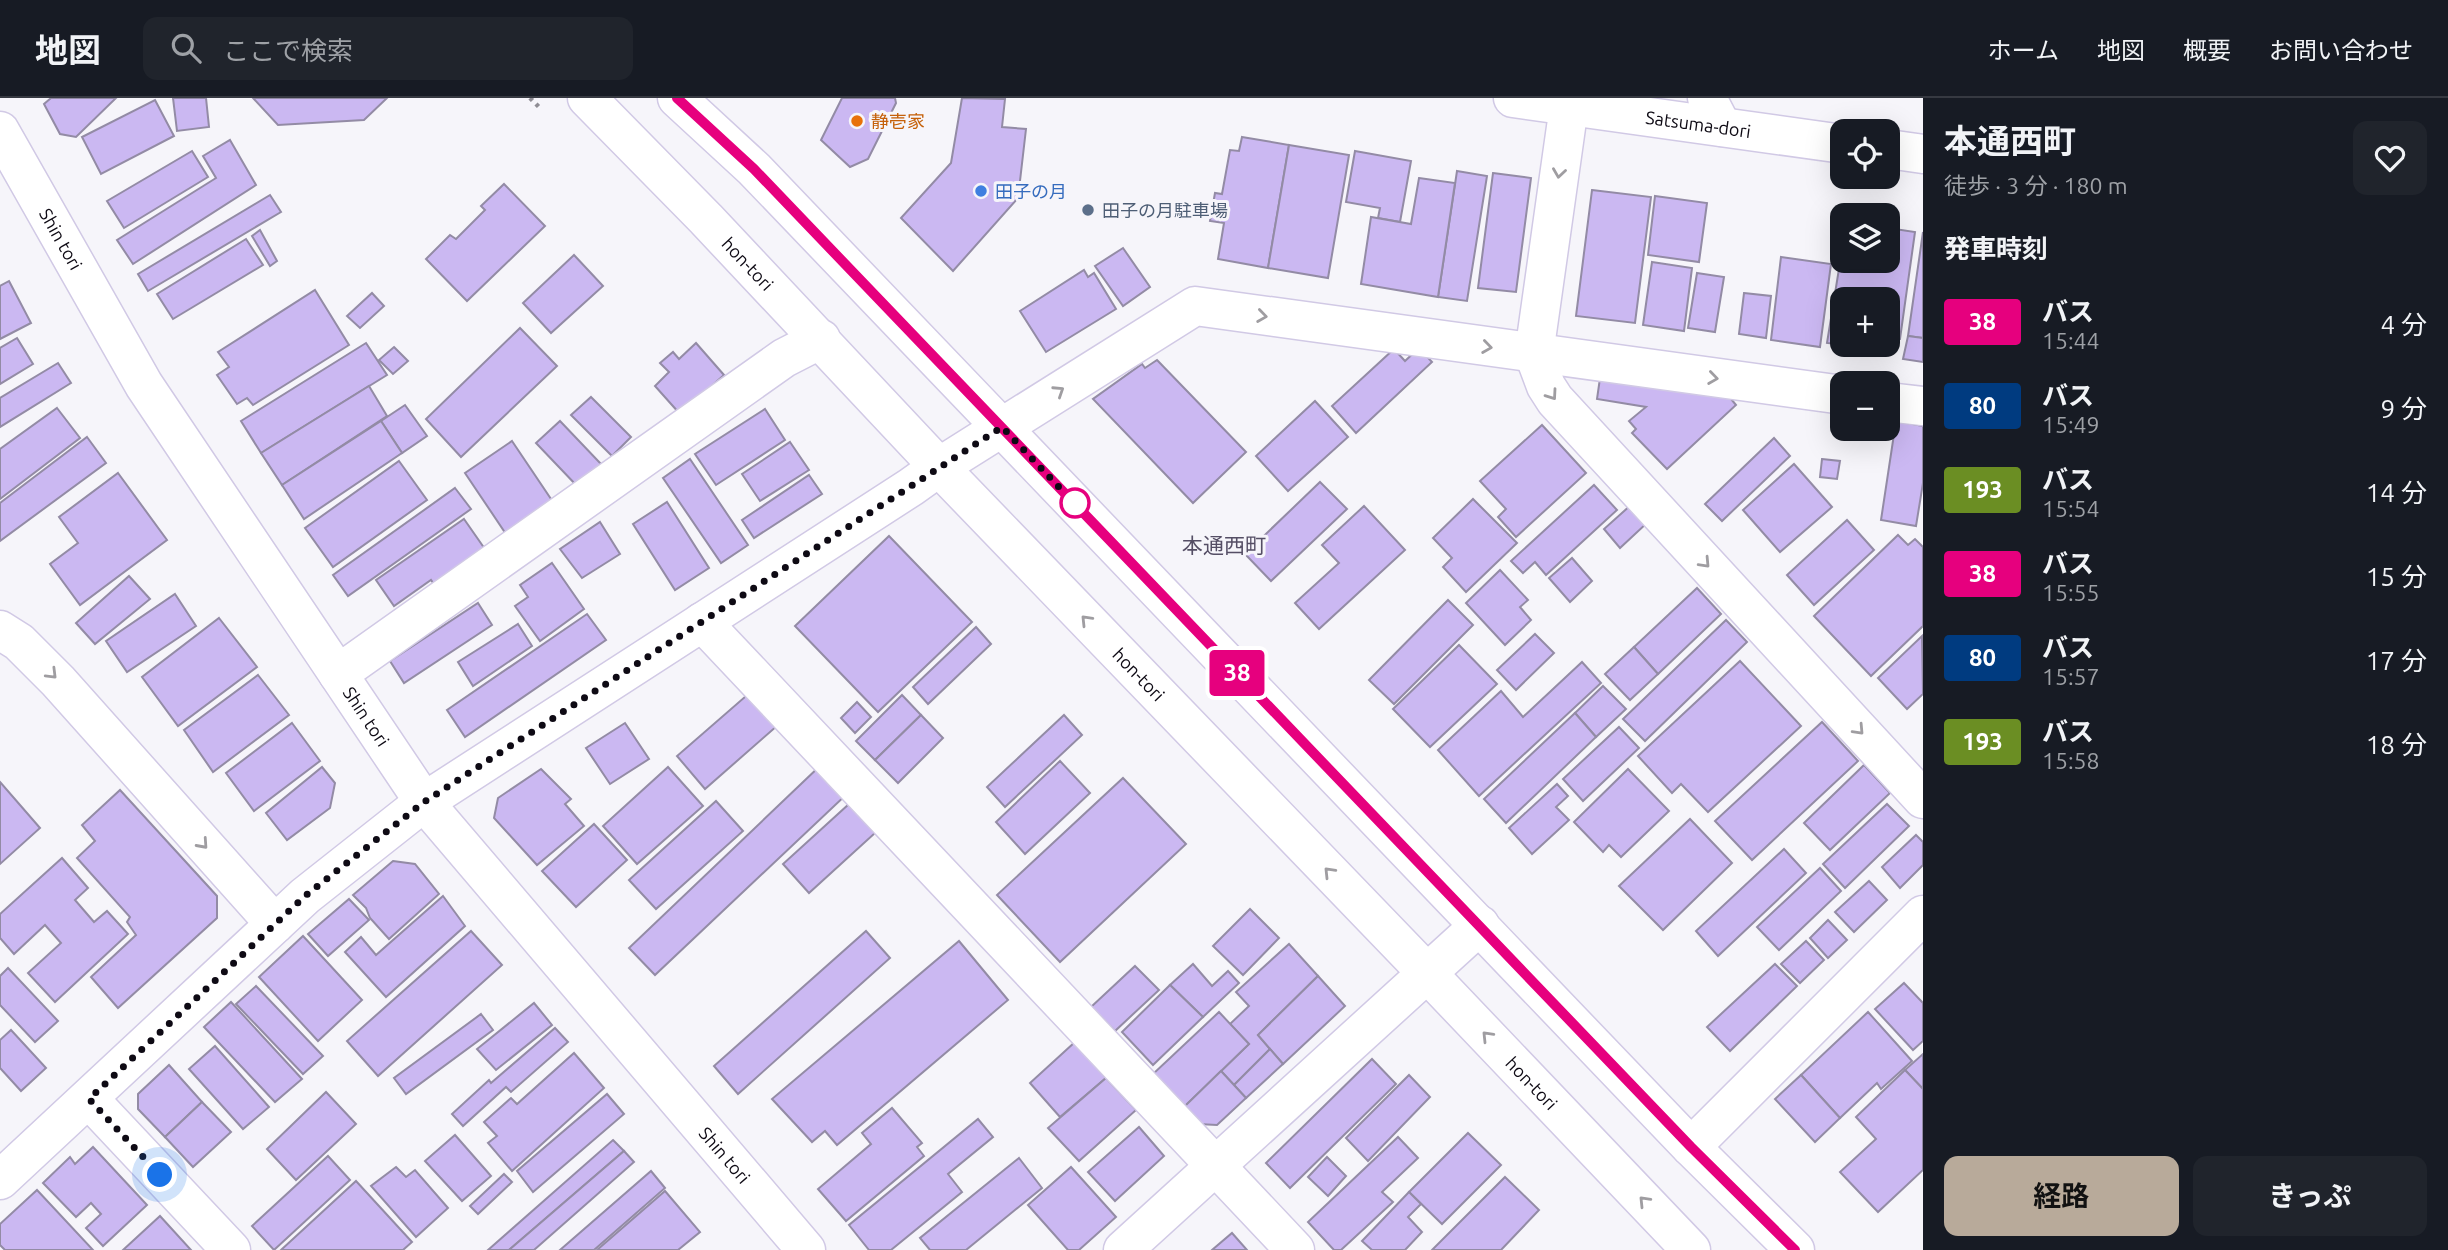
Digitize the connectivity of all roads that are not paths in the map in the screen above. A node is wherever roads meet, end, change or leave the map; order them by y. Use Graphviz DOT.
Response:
graph roads {
  1 [pos="587,98"];
  2 [pos="677,98"];
  3 [pos="1513,98"];
  4 [pos="1569,106"];
  5 [pos="1714,112"];
  6 [pos="0,131"];
  7 [pos="1830,141"];
  8 [pos="1900,150"];
  9 [pos="1923,153"];
  10 [pos="821,339"];
  11 [pos="1534,354"];
  12 [pos="1830,394"];
  13 [pos="1900,403"];
  14 [pos="1923,406"];
  15 [pos="1002,427"];
  16 [pos="939,467"];
  17 [pos="702,622"];
  18 [pos="6,644"];
  19 [pos="338,674"];
  20 [pos="1923,799"];
  21 [pos="424,802"];
  22 [pos="1923,915"];
  23 [pos="275,925"];
  24 [pos="1480,926"];
  25 [pos="1427,973"];
  26 [pos="89,1099"];
  27 [pos="1691,1147"];
  28 [pos="1215,1166"];
  29 [pos="0,1180"];
  30 [pos="231,1250"];
  31 [pos="806,1250"];
  32 [pos="1123,1250"];
  33 [pos="1295,1250"];
  34 [pos="1691,1250"];
  35 [pos="1795,1250"];
  1 -- 10 [label="street, hon-tori"];
  2 -- 15 [label="street"];
  3 -- 4 [label="street, Satsuma-dori"];
  4 -- 5 [label="street, Satsuma-dori"];
  4 -- 11 [label="street, one-way"];
  5 -- 7 [label="street, Satsuma-dori"];
  6 -- 19 [label="street, Shin tori"];
  8 -- 9 [label="street"];
  10 -- 16 [label="street, hon-tori"];
  10 -- 19 [label="street"];
  11 -- 12 [label="street, one-way"];
  15 -- 11 [label="street, one-way"];
  11 -- 20 [label="street, one-way"];
  13 -- 14 [label="street"];
  15 -- 16 [label="street"];
  15 -- 24 [label="street"];
  16 -- 17 [label="street"];
  25 -- 16 [label="street, hon-tori, one-way"];
  17 -- 21 [label="street"];
  17 -- 28 [label="street"];
  18 -- 23 [label="street, one-way"];
  19 -- 21 [label="street, Shin tori"];
  21 -- 23 [label="street"];
  21 -- 31 [label="street, Shin tori"];
  22 -- 27 [label="street"];
  23 -- 26 [label="street"];
  24 -- 25 [label="street"];
  24 -- 27 [label="street"];
  25 -- 28 [label="street"];
  34 -- 25 [label="street, hon-tori, one-way"];
  26 -- 29 [label="street"];
  26 -- 30 [label="street"];
  27 -- 35 [label="street"];
  28 -- 32 [label="street"];
  28 -- 33 [label="street"];
}
